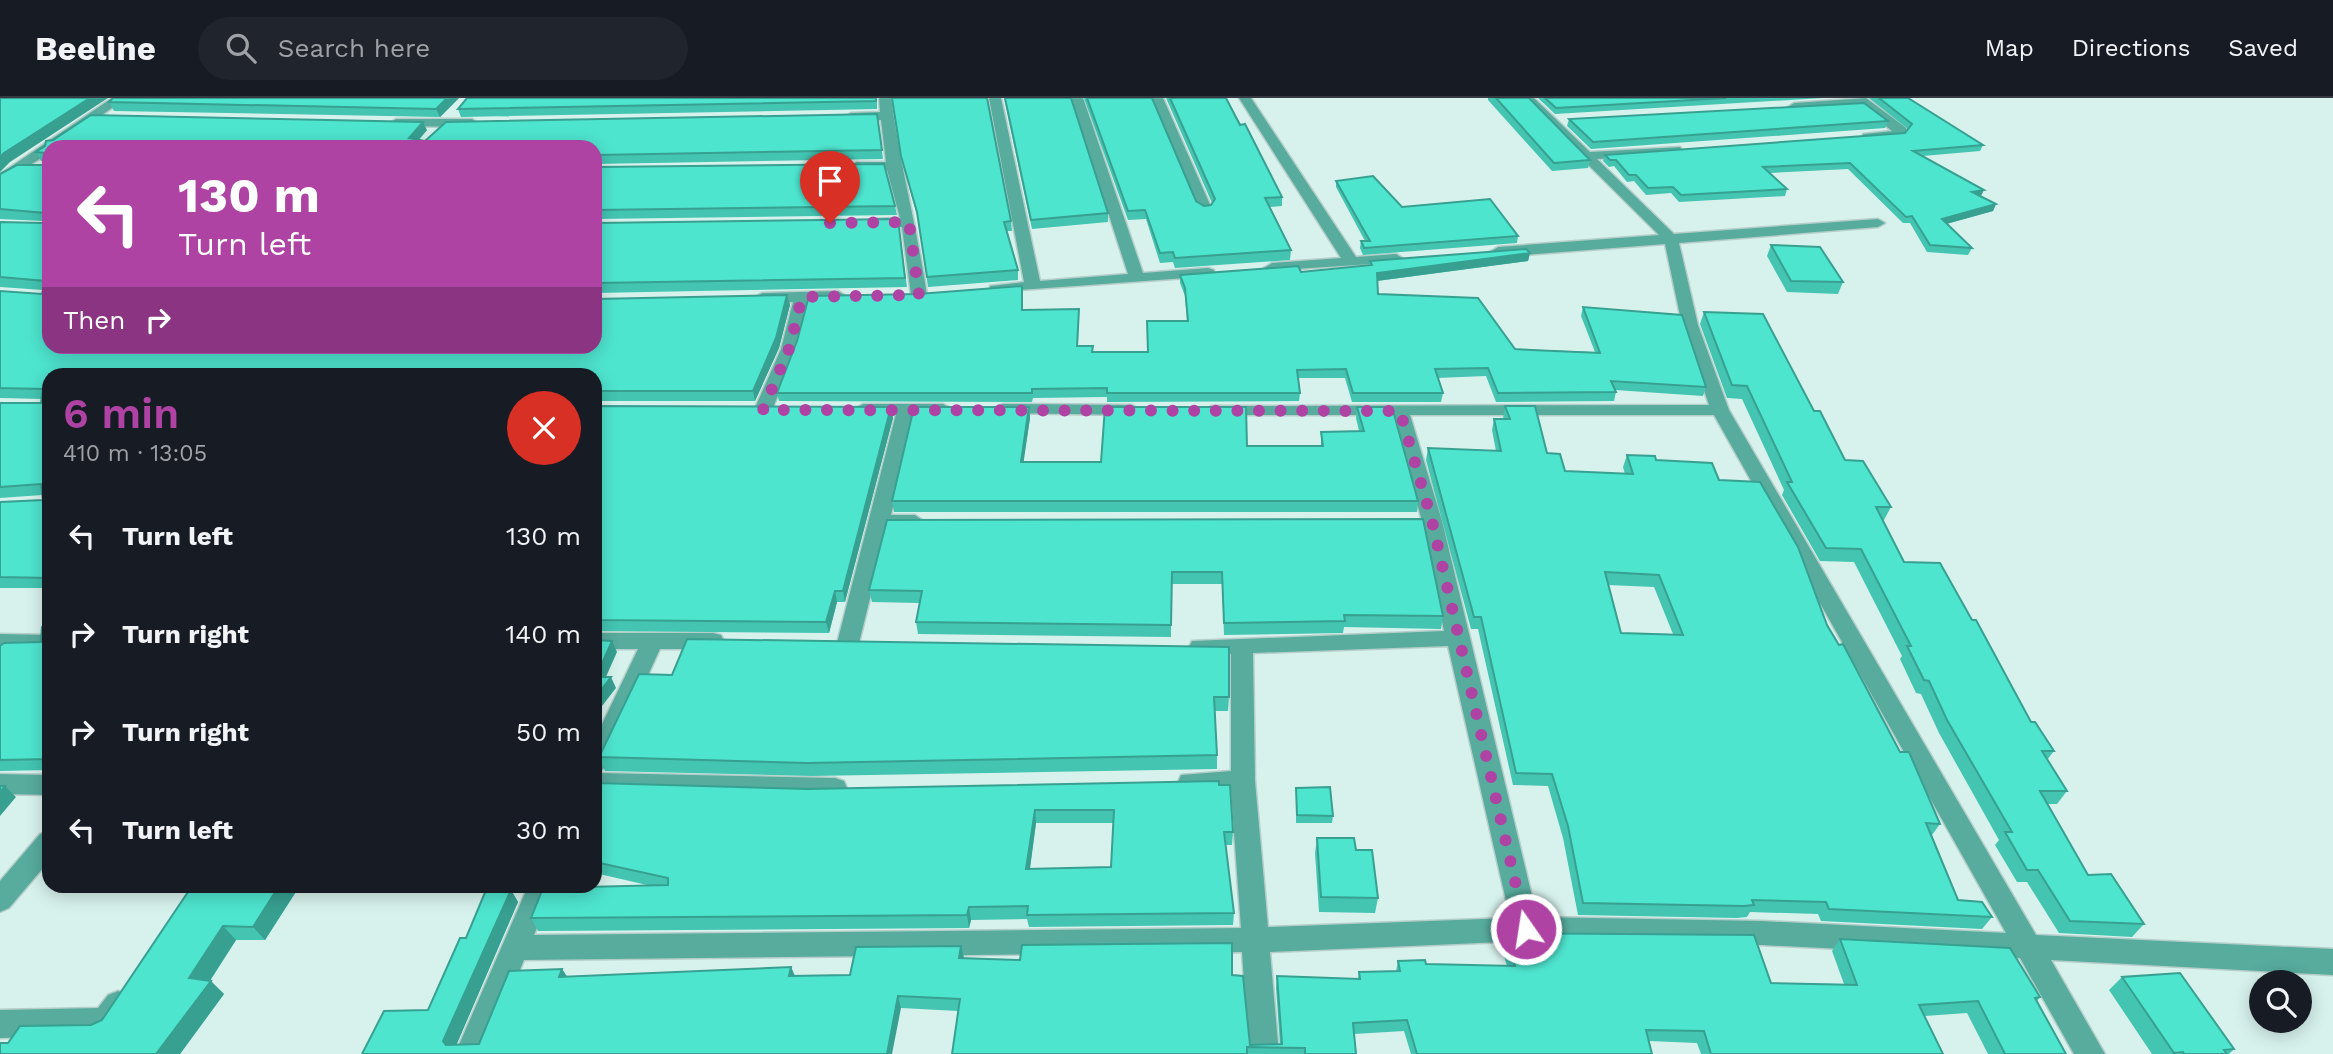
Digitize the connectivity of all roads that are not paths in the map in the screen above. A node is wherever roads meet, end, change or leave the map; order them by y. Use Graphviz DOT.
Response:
graph roads {
  1 [pos="120,98"];
  2 [pos="885,98"];
  3 [pos="995,98"];
  4 [pos="1077,98"];
  5 [pos="1157,98"];
  6 [pos="1245,98"];
  7 [pos="1527,98"];
  8 [pos="1861,100"];
  9 [pos="460,107"];
  10 [pos="1782,107"];
  11 [pos="887,116"];
  12 [pos="89,117"];
  13 [pos="117,117"];
  14 [pos="834,117"];
  15 [pos="376,122"];
  16 [pos="485,123"];
  17 [pos="444,124"];
  18 [pos="1860,138"];
  19 [pos="429,139"];
  20 [pos="56,140"];
  21 [pos="1696,149"];
  22 [pos="42,150"];
  23 [pos="1587,156"];
  24 [pos="893,166"];
  25 [pos="17,167"];
  26 [pos="839,167"];
  27 [pos="42,168"];
  28 [pos="0,180"];
  29 [pos="1205,209"];
  30 [pos="909,222"];
  31 [pos="854,223"];
  32 [pos="1878,223"];
  33 [pos="1671,239"];
  34 [pos="1476,253"];
  35 [pos="1407,258"];
  36 [pos="1351,262"];
  37 [pos="1258,270"];
  38 [pos="1231,271"];
  39 [pos="1137,278"];
  40 [pos="1033,286"];
  41 [pos="982,290"];
  42 [pos="919,295"];
  43 [pos="854,296"];
  44 [pos="802,297"];
  45 [pos="747,298"];
  46 [pos="841,409"];
  47 [pos="905,409"];
  48 [pos="960,409"];
  49 [pos="988,409"];
  50 [pos="789,410"];
  51 [pos="1153,410"];
  52 [pos="1194,410"];
  53 [pos="1720,410"];
  54 [pos="1400,411"];
  55 [pos="1404,521"];
  56 [pos="1432,521"];
  57 [pos="879,522"];
  58 [pos="934,522"];
  59 [pos="1457,638"];
  60 [pos="602,641"];
  61 [pos="653,641"];
  62 [pos="0,642"];
  63 [pos="737,642"];
  64 [pos="42,643"];
  65 [pos="820,643"];
  66 [pos="848,643"];
  67 [pos="875,643"];
  68 [pos="1174,647"];
  69 [pos="1242,648"];
  70 [pos="602,750"];
  71 [pos="1243,780"];
  72 [pos="602,782"];
  73 [pos="1160,782"];
  74 [pos="0,784"];
  75 [pos="42,785"];
  76 [pos="853,788"];
  77 [pos="42,850"];
  78 [pos="538,893"];
  79 [pos="0,900"];
  80 [pos="1526,929"];
  81 [pos="1257,940"];
  82 [pos="513,948"];
  83 [pos="2029,948"];
  84 [pos="2333,962"];
  85 [pos="136,976"];
  86 [pos="0,1024"];
  87 [pos="470,1054"];
  88 [pos="1264,1054"];
  89 [pos="2090,1054"];
  1 -- 12 [label="street"];
  2 -- 11 [label="street"];
  3 -- 40 [label="street"];
  4 -- 39 [label="street"];
  5 -- 29 [label="street"];
  6 -- 36 [label="street"];
  7 -- 23 [label="street"];
  8 -- 10 [label="street"];
  8 -- 18 [label="street"];
  9 -- 17 [label="street"];
  11 -- 14 [label="street"];
  11 -- 24 [label="street"];
  12 -- 13 [label="street"];
  12 -- 20 [label="street"];
  15 -- 17 [label="street"];
  16 -- 17 [label="street"];
  17 -- 19 [label="street"];
  21 -- 23 [label="street"];
  22 -- 25 [label="street"];
  23 -- 33 [label="street"];
  24 -- 26 [label="street"];
  24 -- 30 [label="street"];
  25 -- 27 [label="street"];
  25 -- 28 [label="street"];
  30 -- 31 [label="street"];
  30 -- 42 [label="street"];
  32 -- 33 [label="street"];
  33 -- 34 [label="street"];
  33 -- 53 [label="street"];
  35 -- 36 [label="street"];
  36 -- 37 [label="street"];
  38 -- 39 [label="street"];
  39 -- 40 [label="street"];
  40 -- 41 [label="street"];
  43 -- 44 [label="street"];
  44 -- 45 [label="street"];
  44 -- 50 [label="street"];
  46 -- 47 [label="street"];
  47 -- 48 [label="street"];
  47 -- 57 [label="street"];
  49 -- 51 [label="street"];
  52 -- 54 [label="street"];
  53 -- 54 [label="street"];
  53 -- 83 [label="street"];
  54 -- 56 [label="street"];
  55 -- 56 [label="street"];
  56 -- 59 [label="street"];
  57 -- 58 [label="street"];
  57 -- 66 [label="street"];
  59 -- 69 [label="street"];
  59 -- 80 [label="street"];
  60 -- 61 [label="street"];
  61 -- 63 [label="street"];
  61 -- 70 [label="street"];
  62 -- 64 [label="street"];
  65 -- 66 [label="street"];
  66 -- 67 [label="street"];
  68 -- 69 [label="street"];
  69 -- 71 [label="street"];
  71 -- 73 [label="street"];
  71 -- 81 [label="street"];
  72 -- 76 [label="street"];
  74 -- 75 [label="street"];
  77 -- 79 [label="street"];
  78 -- 82 [label="street"];
  80 -- 81 [label="street"];
  80 -- 83 [label="street"];
  81 -- 82 [label="street"];
  81 -- 88 [label="street"];
  82 -- 87 [label="street"];
  83 -- 84 [label="street"];
  83 -- 89 [label="street"];
  85 -- 86 [label="street"];
}
